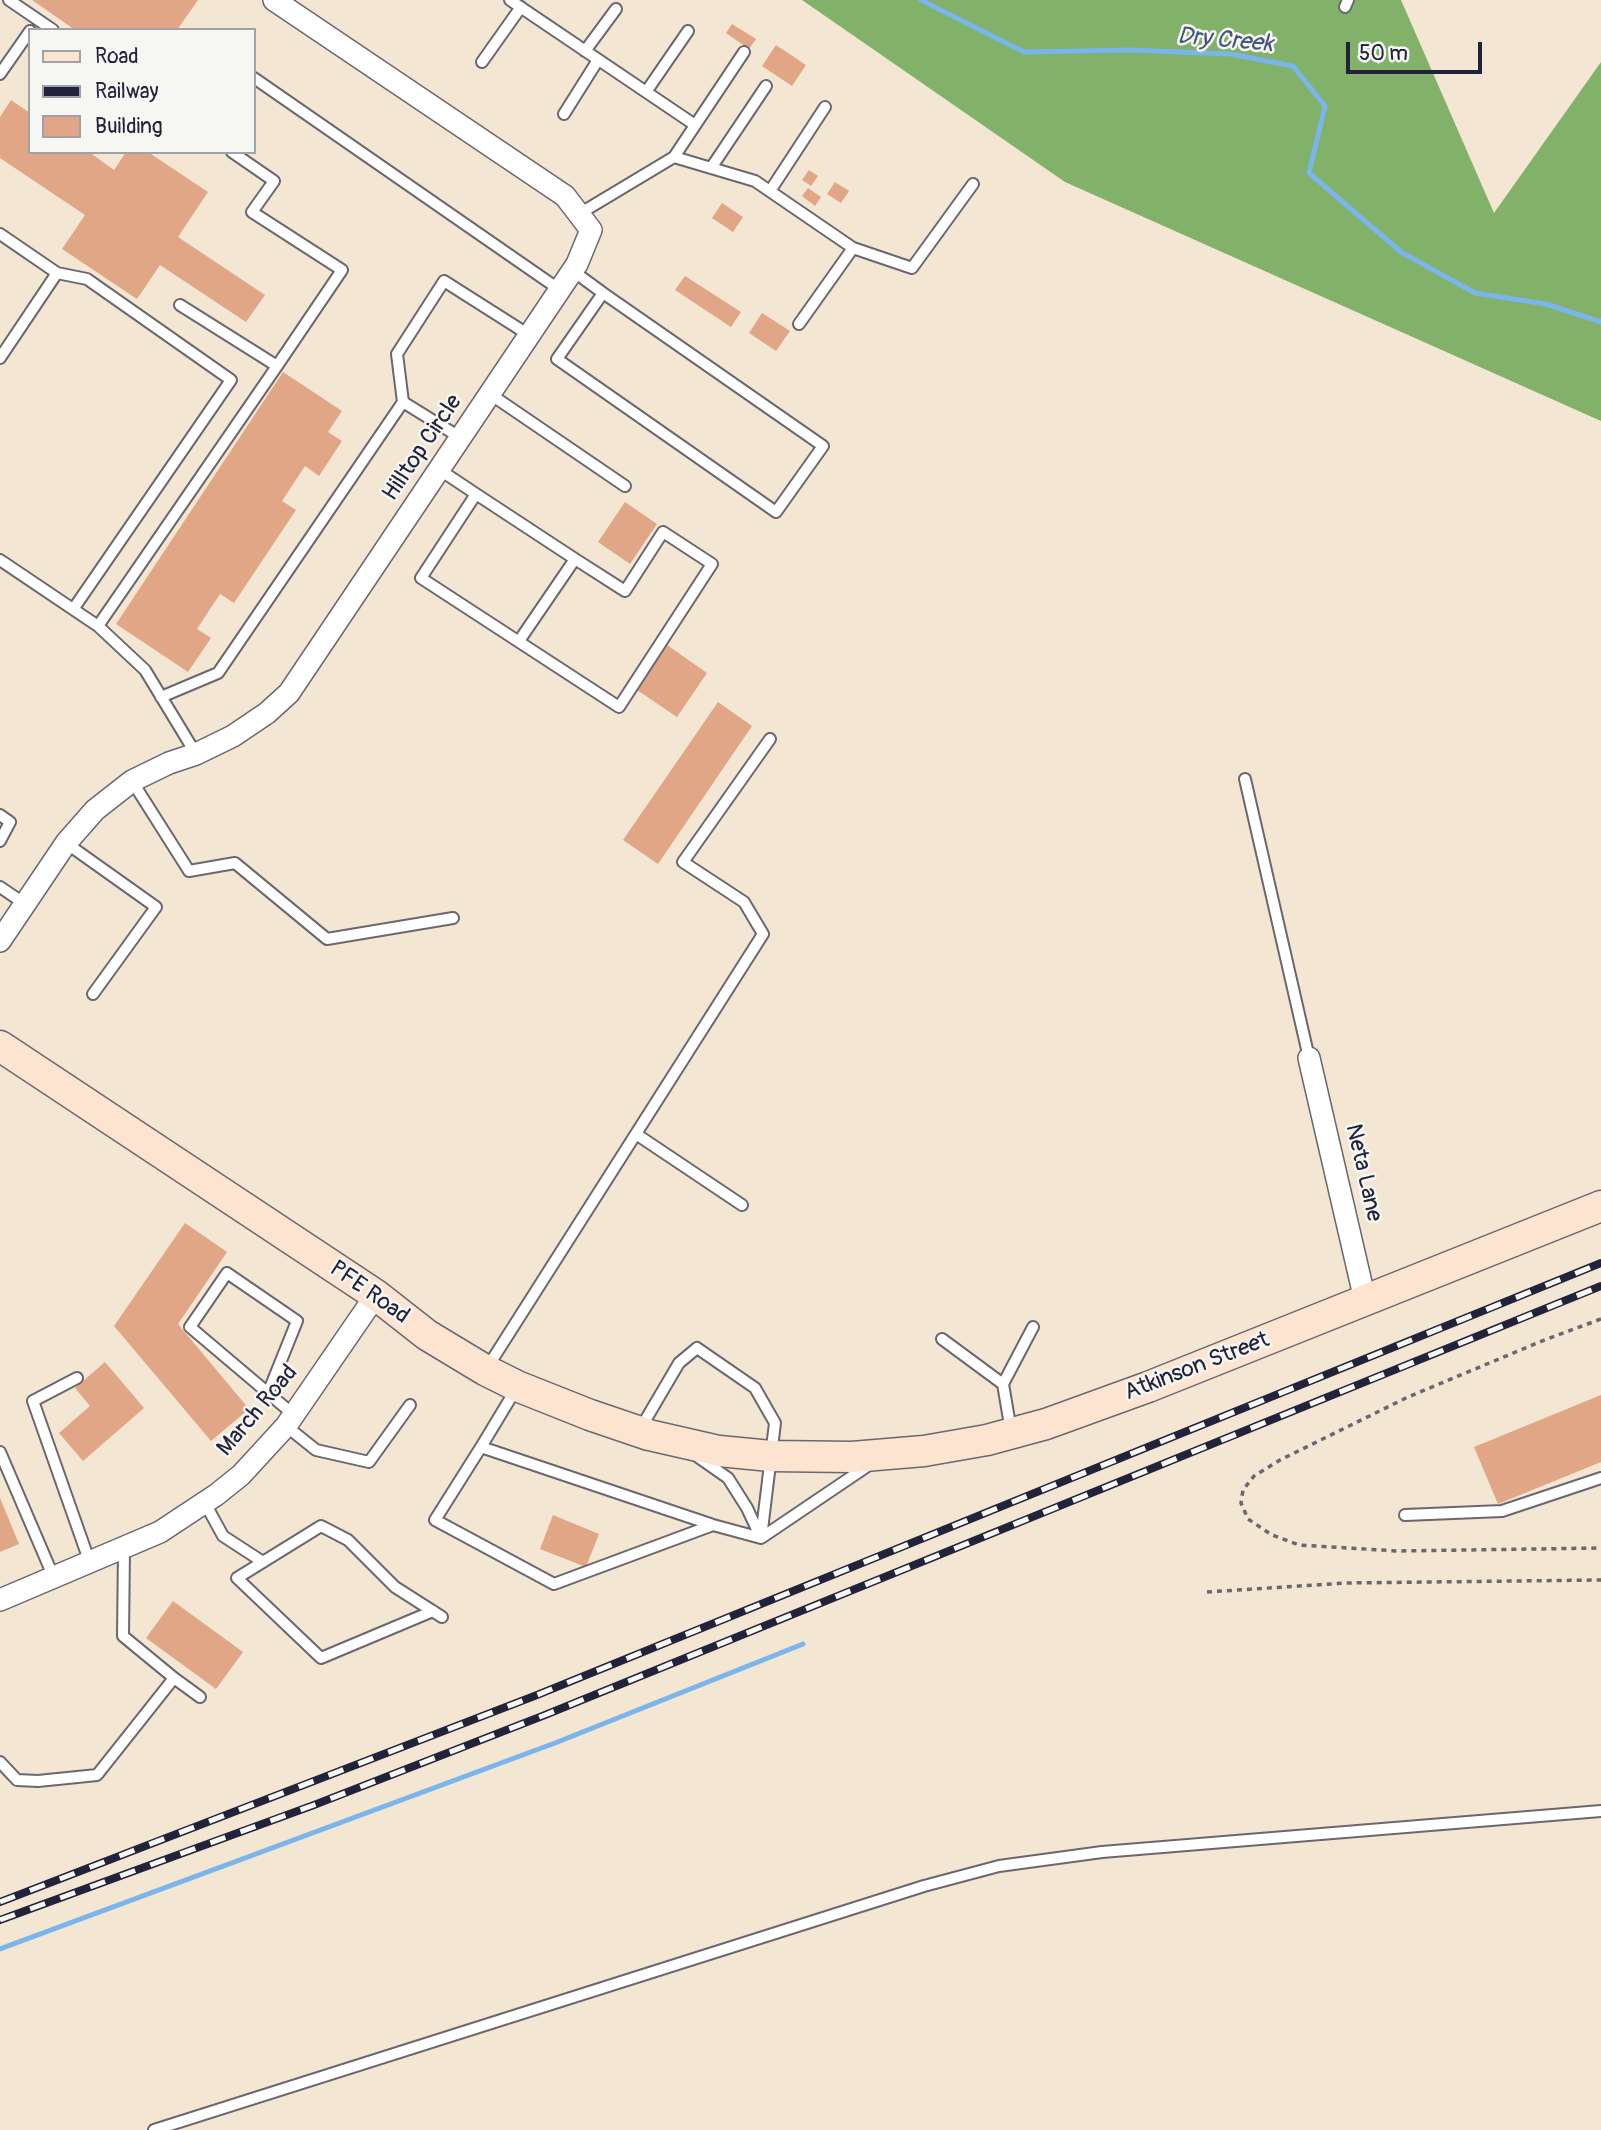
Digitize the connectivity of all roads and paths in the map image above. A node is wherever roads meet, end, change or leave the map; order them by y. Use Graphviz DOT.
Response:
graph roads {
  1 [pos="9,0"];
  2 [pos="274,0"];
  3 [pos="510,0"];
  4 [pos="520,7"];
  5 [pos="616,9"];
  6 [pos="38,19"];
  7 [pos="31,28"];
  8 [pos="50,28"];
  9 [pos="688,31"];
  10 [pos="28,33"];
  11 [pos="585,51"];
  12 [pos="744,52"];
  13 [pos="598,60"];
  14 [pos="482,62"];
  15 [pos="0,74"];
  16 [pos="256,79"];
  17 [pos="766,86"];
  18 [pos="646,92"];
  19 [pos="825,107"];
  20 [pos="564,114"];
  21 [pos="695,125"];
  22 [pos="236,154"];
  23 [pos="674,157"];
  24 [pos="711,168"];
  25 [pos="973,184"];
  26 [pos="770,191"];
  27 [pos="579,214"];
  28 [pos="0,234"];
  29 [pos="853,248"];
  30 [pos="573,271"];
  31 [pos="57,272"];
  32 [pos="559,290"];
  33 [pos="603,293"];
  34 [pos="180,305"];
  35 [pos="799,324"];
  36 [pos="529,335"];
  37 [pos="0,358"];
  38 [pos="277,366"];
  39 [pos="490,394"];
  40 [pos="403,401"];
  41 [pos="461,438"];
  42 [pos="440,470"];
  43 [pos="625,485"];
  44 [pos="476,494"];
  45 [pos="575,559"];
  46 [pos="0,561"];
  47 [pos="74,608"];
  48 [pos="99,626"];
  49 [pos="519,641"];
  50 [pos="161,697"];
  51 [pos="770,739"];
  52 [pos="196,754"];
  53 [pos="1245,779"];
  54 [pos="132,780"];
  55 [pos="0,815"];
  56 [pos="0,841"];
  57 [pos="66,843"];
  58 [pos="0,887"];
  59 [pos="25,904"];
  60 [pos="453,918"];
  61 [pos="0,941"];
  62 [pos="93,994"];
  63 [pos="0,1046"];
  64 [pos="1309,1058"];
  65 [pos="636,1134"];
  66 [pos="742,1205"];
  67 [pos="1601,1206"];
  68 [pos="376,1295"];
  69 [pos="1366,1300"];
  70 [pos="1601,1319"];
  71 [pos="1033,1326"];
  72 [pos="942,1339"];
  73 [pos="485,1370"];
  74 [pos="77,1378"];
  75 [pos="1003,1384"];
  76 [pos="517,1386"];
  77 [pos="268,1393"];
  78 [pos="410,1405"];
  79 [pos="290,1420"];
  80 [pos="639,1431"];
  81 [pos="1011,1434"];
  82 [pos="676,1441"];
  83 [pos="481,1447"];
  84 [pos="0,1452"];
  85 [pos="886,1455"];
  86 [pos="773,1456"];
  87 [pos="1601,1478"];
  88 [pos="205,1503"];
  89 [pos="1405,1515"];
  90 [pos="713,1525"];
  91 [pos="761,1538"];
  92 [pos="1601,1548"];
  93 [pos="124,1549"];
  94 [pos="263,1562"];
  95 [pos="90,1563"];
  96 [pos="54,1578"];
  97 [pos="1601,1580"];
  98 [pos="1207,1592"];
  99 [pos="0,1600"];
  100 [pos="174,1678"];
  101 [pos="200,1696"];
  102 [pos="0,1762"];
  103 [pos="1601,1811"];
  104 [pos="154,2130"];
  1 -- 6 [label="lane"];
  2 -- 27 [label="street"];
  3 -- 4 [label="lane"];
  4 -- 11 [label="lane"];
  4 -- 14 [label="lane"];
  5 -- 11 [label="lane"];
  6 -- 7 [label="lane"];
  6 -- 8 [label="lane"];
  9 -- 18 [label="lane"];
  10 -- 15 [label="lane"];
  11 -- 13 [label="lane"];
  12 -- 21 [label="lane"];
  13 -- 18 [label="lane"];
  13 -- 20 [label="lane"];
  16 -- 32 [label="lane"];
  17 -- 24 [label="lane"];
  18 -- 21 [label="lane"];
  19 -- 26 [label="lane"];
  21 -- 23 [label="lane"];
  22 -- 38 [label="lane"];
  23 -- 24 [label="lane"];
  23 -- 27 [label="lane"];
  24 -- 26 [label="lane"];
  25 -- 29 [label="lane"];
  26 -- 29 [label="lane"];
  27 -- 30 [label="street, Hilltop Circle"];
  28 -- 31 [label="lane"];
  29 -- 35 [label="lane"];
  30 -- 32 [label="street, Hilltop Circle"];
  30 -- 33 [label="lane"];
  31 -- 37 [label="lane"];
  31 -- 47 [label="lane"];
  32 -- 36 [label="street, Hilltop Circle"];
  33 -- 33 [label="lane"];
  34 -- 38 [label="lane"];
  36 -- 39 [label="street, Hilltop Circle"];
  36 -- 40 [label="lane"];
  38 -- 48 [label="lane"];
  39 -- 41 [label="street, Hilltop Circle"];
  39 -- 43 [label="lane"];
  40 -- 41 [label="lane"];
  40 -- 50 [label="lane"];
  41 -- 42 [label="street, Hilltop Circle"];
  42 -- 44 [label="lane"];
  42 -- 52 [label="street, Hilltop Circle"];
  44 -- 45 [label="lane"];
  44 -- 49 [label="lane"];
  45 -- 49 [label="lane"];
  45 -- 49 [label="lane"];
  46 -- 47 [label="lane"];
  47 -- 48 [label="lane"];
  48 -- 50 [label="lane"];
  50 -- 52 [label="lane"];
  51 -- 65 [label="lane"];
  52 -- 54 [label="street, Hilltop Circle"];
  53 -- 64 [label="lane"];
  54 -- 57 [label="street, Hilltop Circle"];
  54 -- 60 [label="lane"];
  55 -- 56 [label="lane"];
  57 -- 59 [label="street, Hilltop Circle"];
  57 -- 62 [label="lane"];
  58 -- 59 [label="lane"];
  59 -- 61 [label="street, Hilltop Circle"];
  63 -- 68 [label="main road, PFE Road"];
  64 -- 69 [label="street, Neta Lane"];
  65 -- 66 [label="lane"];
  65 -- 73 [label="lane"];
  67 -- 69 [label="main road, Atkinson Street"];
  68 -- 73 [label="main road, PFE Road"];
  68 -- 79 [label="street, March Road"];
  69 -- 81 [label="main road, Atkinson Street"];
  70 -- 92 [label="path"];
  71 -- 75 [label="lane"];
  72 -- 75 [label="lane"];
  73 -- 76 [label="main road, PFE Road"];
  74 -- 95 [label="lane"];
  75 -- 81 [label="lane"];
  76 -- 80 [label="main road, PFE Road"];
  76 -- 83 [label="lane"];
  77 -- 77 [label="lane"];
  77 -- 79 [label="lane"];
  78 -- 79 [label="lane"];
  79 -- 88 [label="street, March Road"];
  80 -- 82 [label="main road, PFE Road"];
  80 -- 86 [label="lane"];
  81 -- 85 [label="main road, Atkinson Street"];
  82 -- 86 [label="main road, PFE Road"];
  82 -- 91 [label="lane"];
  83 -- 90 [label="lane"];
  83 -- 90 [label="lane"];
  84 -- 96 [label="lane"];
  85 -- 86 [label="main road, Atkinson Street"];
  85 -- 91 [label="lane"];
  86 -- 91 [label="lane"];
  87 -- 89 [label="lane"];
  88 -- 93 [label="street, March Road"];
  88 -- 94 [label="lane"];
  90 -- 91 [label="lane"];
  93 -- 95 [label="street, March Road"];
  93 -- 100 [label="lane"];
  94 -- 94 [label="lane"];
  95 -- 96 [label="street, March Road"];
  96 -- 99 [label="street, March Road"];
  97 -- 98 [label="path"];
  100 -- 101 [label="lane"];
  100 -- 102 [label="lane"];
  103 -- 104 [label="lane"];
}
